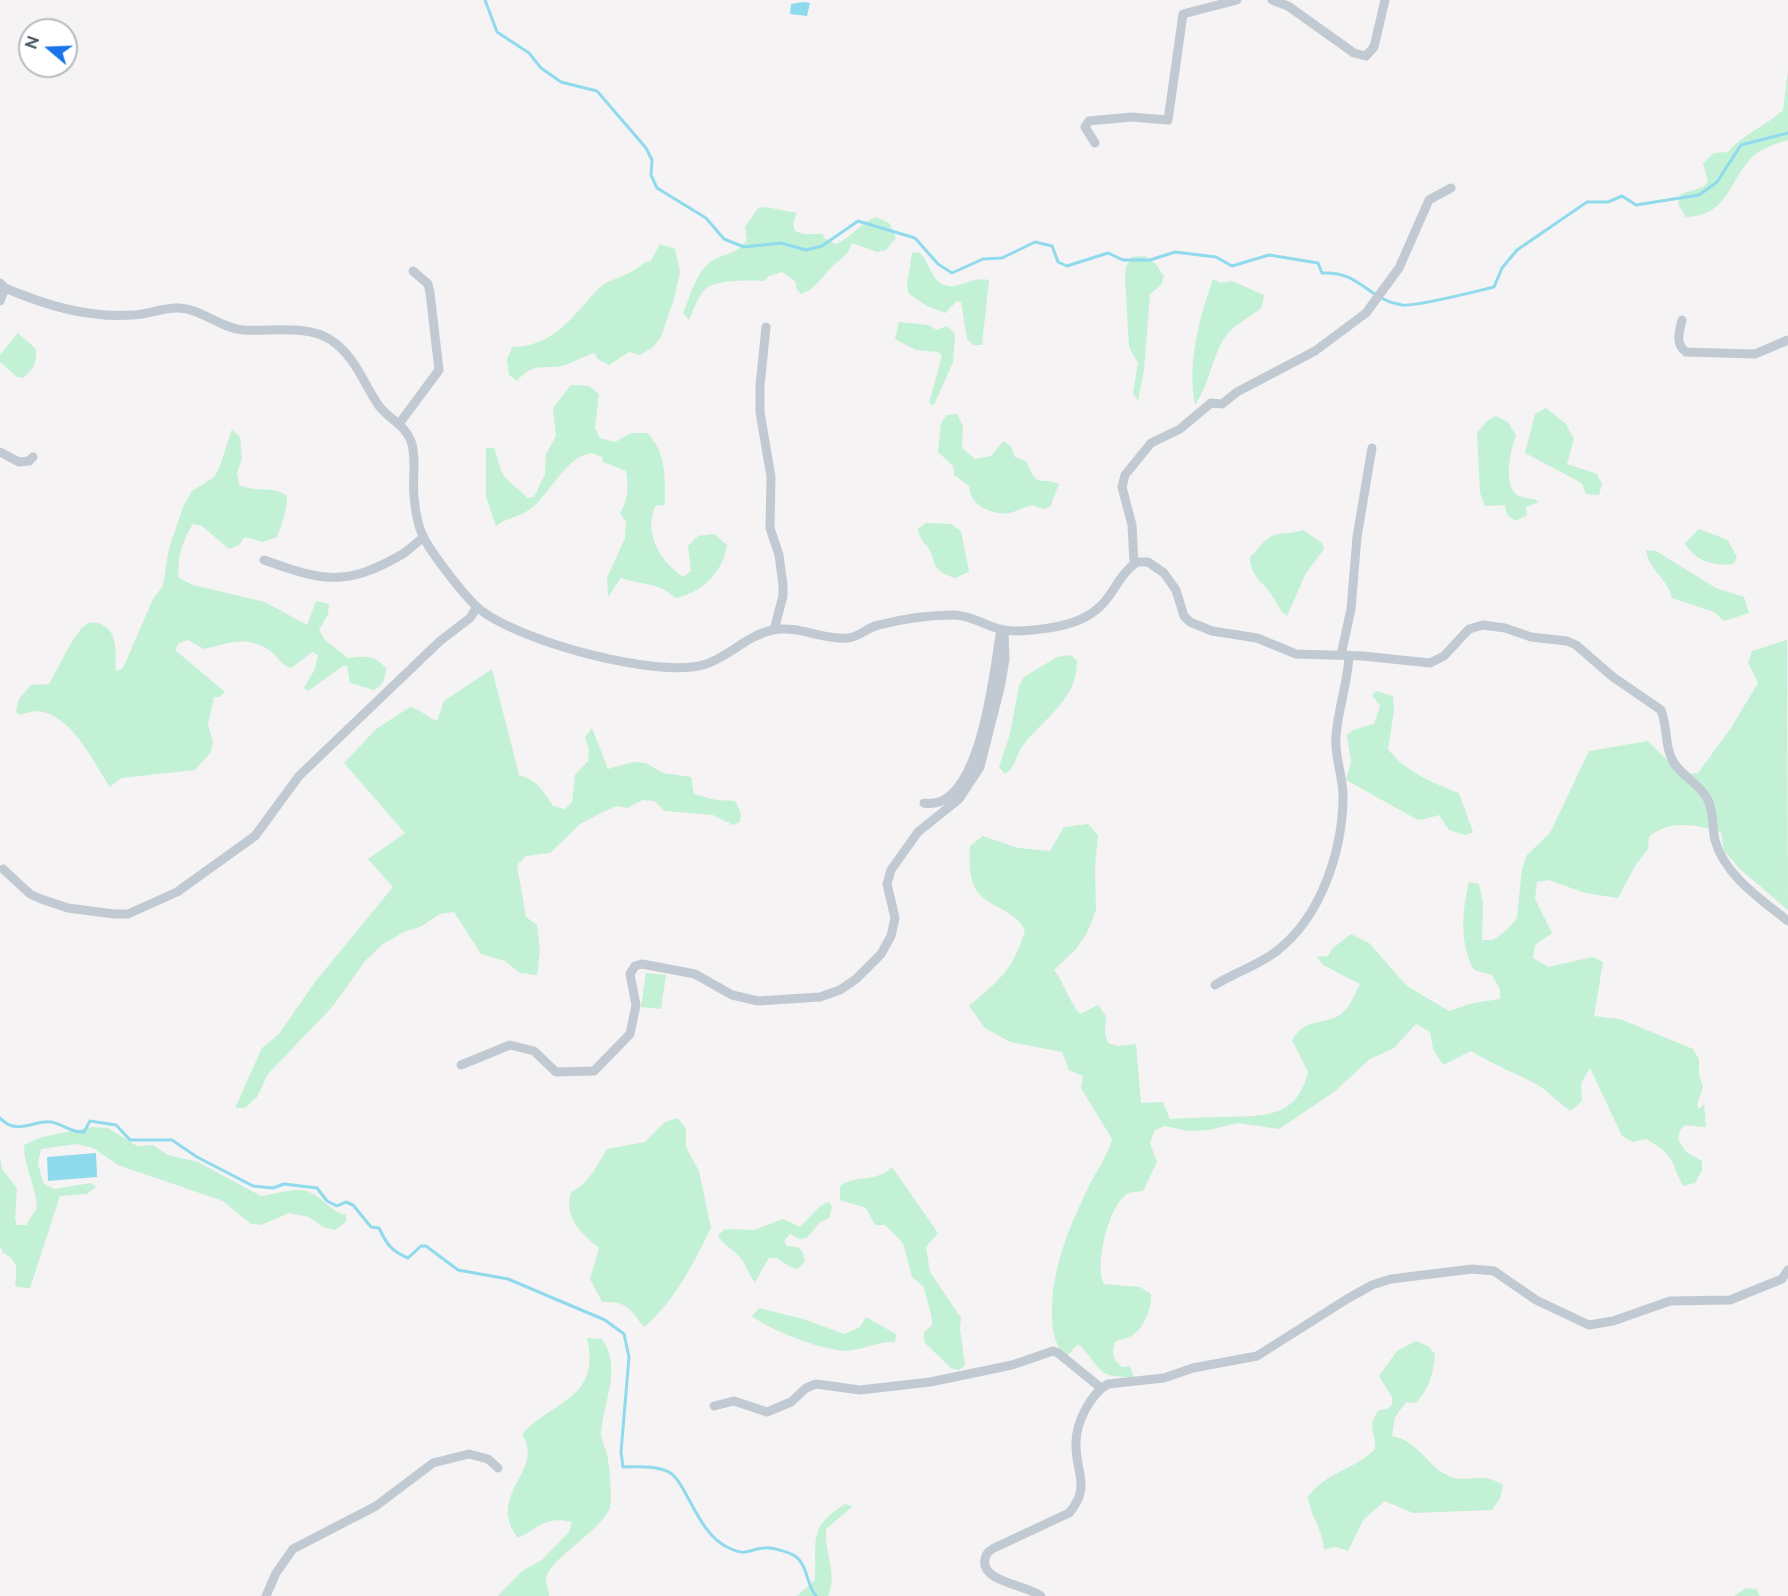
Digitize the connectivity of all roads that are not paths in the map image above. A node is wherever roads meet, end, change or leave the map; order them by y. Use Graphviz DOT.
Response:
graph roads {
  1 [pos="1237,0"];
  2 [pos="1272,0"];
  3 [pos="1384,0"];
  4 [pos="1095,143"];
  5 [pos="1451,188"];
  6 [pos="413,271"];
  7 [pos="3,286"];
  8 [pos="0,301"];
  9 [pos="1682,320"];
  10 [pos="766,327"];
  11 [pos="1788,339"];
  12 [pos="399,424"];
  13 [pos="1372,447"];
  14 [pos="0,452"];
  15 [pos="33,458"];
  16 [pos="423,538"];
  17 [pos="264,560"];
  18 [pos="1134,563"];
  19 [pos="477,607"];
  20 [pos="774,630"];
  21 [pos="1002,630"];
  22 [pos="1345,655"];
  23 [pos="924,803"];
  24 [pos="3,869"];
  25 [pos="1788,921"];
  26 [pos="1215,985"];
  27 [pos="461,1065"];
  28 [pos="1788,1270"];
  29 [pos="1101,1388"];
  30 [pos="714,1406"];
  31 [pos="498,1468"];
  32 [pos="266,1596"];
  33 [pos="1041,1596"];
  1 -- 4 [label="street"];
  2 -- 3 [label="street"];
  5 -- 18 [label="street"];
  6 -- 12 [label="street"];
  7 -- 8 [label="street"];
  7 -- 12 [label="street"];
  9 -- 11 [label="street"];
  10 -- 20 [label="street"];
  12 -- 16 [label="street"];
  13 -- 22 [label="street"];
  14 -- 15 [label="street"];
  16 -- 17 [label="street"];
  16 -- 19 [label="street"];
  18 -- 21 [label="street"];
  18 -- 22 [label="street"];
  19 -- 20 [label="street"];
  19 -- 24 [label="street"];
  20 -- 21 [label="street"];
  21 -- 23 [label="street"];
  21 -- 27 [label="street"];
  22 -- 25 [label="street"];
  22 -- 26 [label="street"];
  28 -- 29 [label="street"];
  29 -- 30 [label="street"];
  29 -- 33 [label="street"];
  31 -- 32 [label="street"];
}
